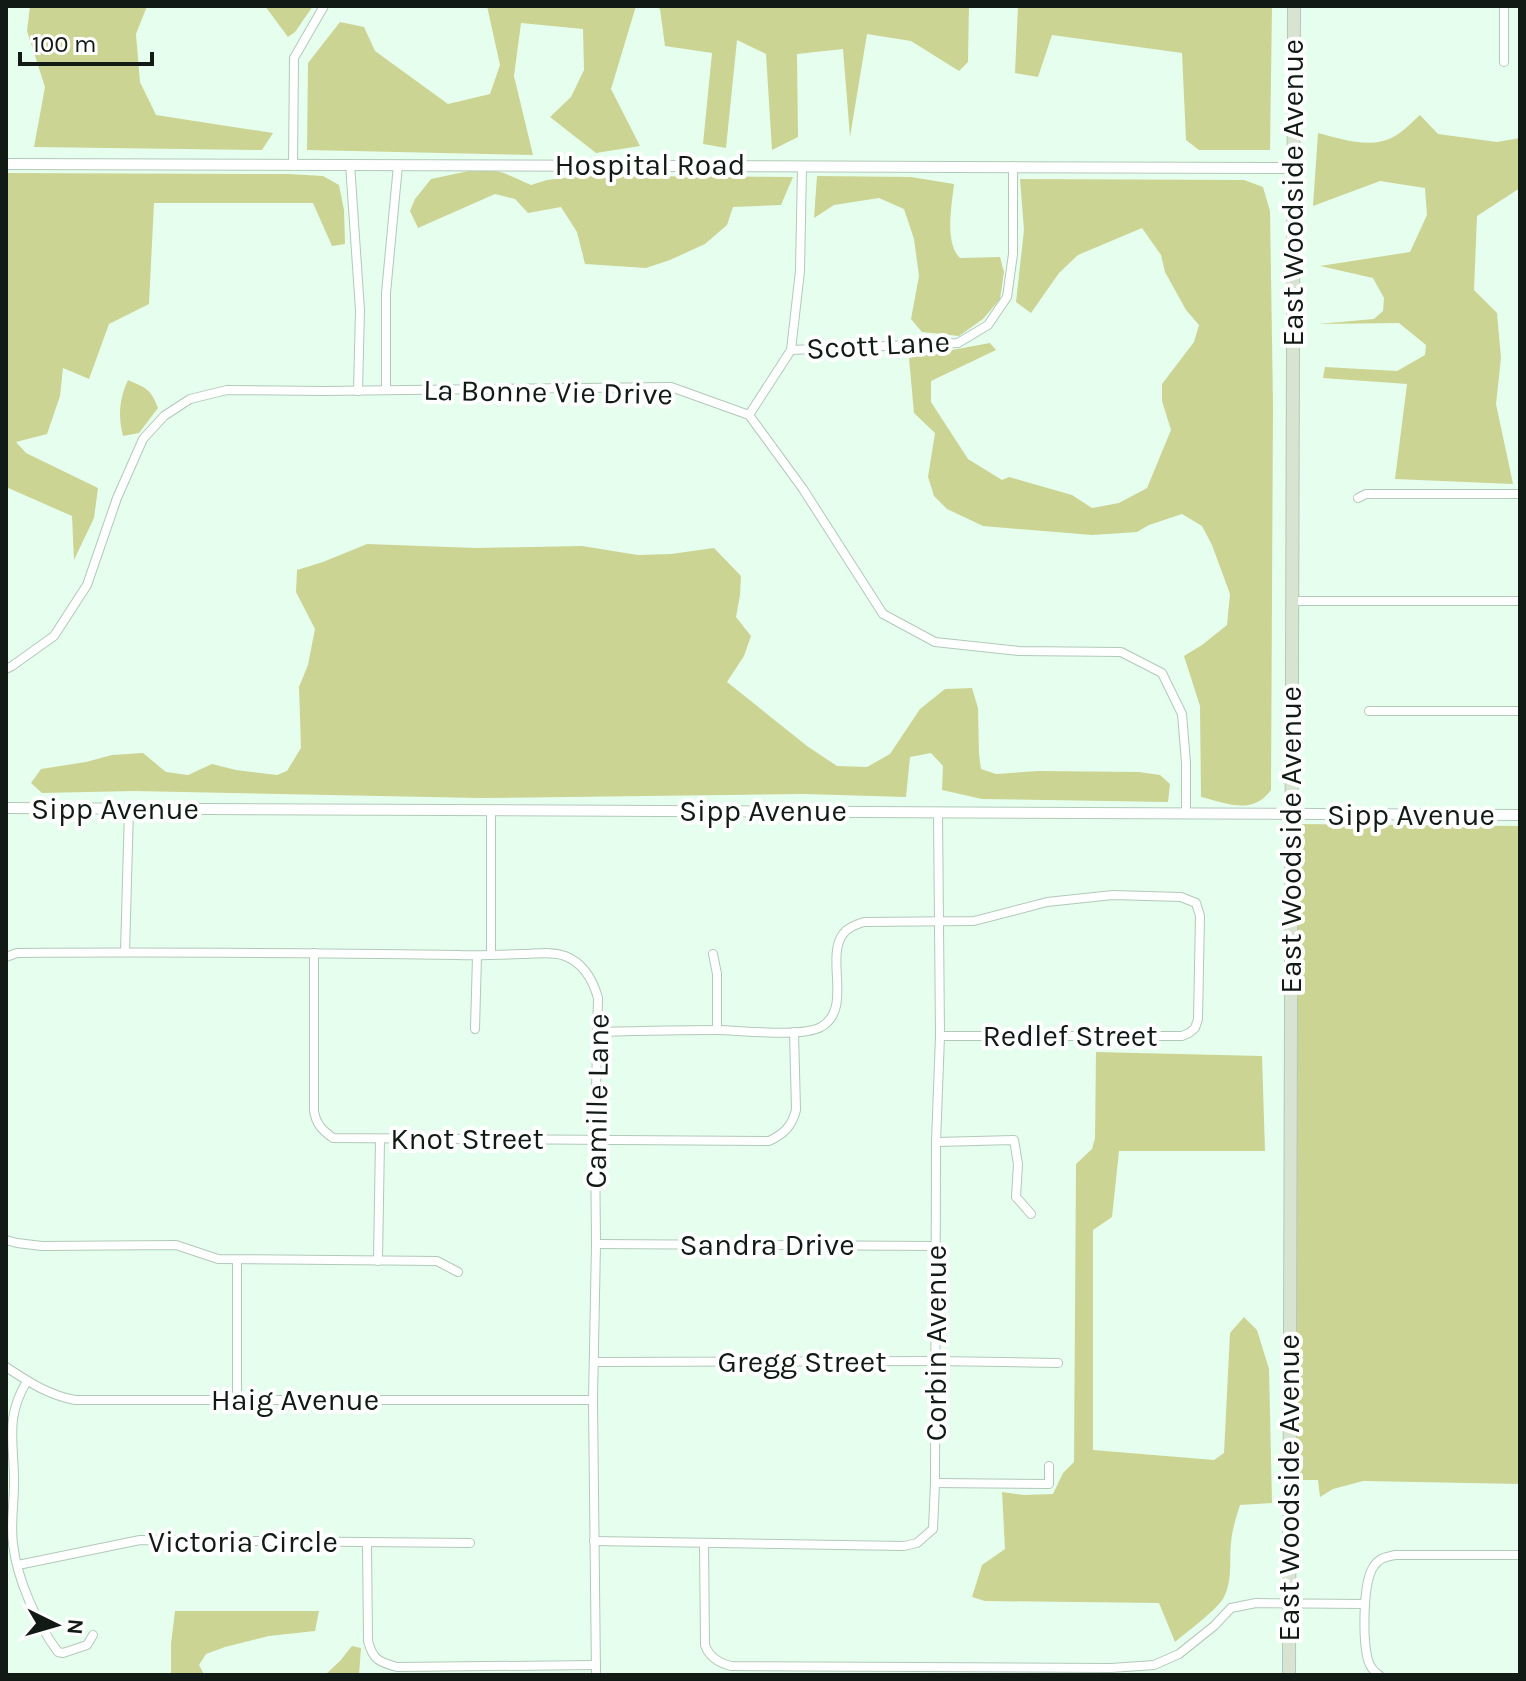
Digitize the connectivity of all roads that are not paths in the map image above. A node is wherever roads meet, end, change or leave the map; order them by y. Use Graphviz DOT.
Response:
graph roads {
  1 [pos="324,6"];
  2 [pos="1294,6"];
  3 [pos="1504,6"];
  4 [pos="1504,62"];
  5 [pos="6,164"];
  6 [pos="350,164"];
  7 [pos="293,165"];
  8 [pos="398,165"];
  9 [pos="802,166"];
  10 [pos="1013,166"];
  11 [pos="1293,168"];
  12 [pos="791,350"];
  13 [pos="386,390"];
  14 [pos="358,391"];
  15 [pos="749,415"];
  16 [pos="1520,494"];
  17 [pos="1358,498"];
  18 [pos="1291,601"];
  19 [pos="1520,601"];
  20 [pos="6,669"];
  21 [pos="1369,711"];
  22 [pos="1520,711"];
  23 [pos="6,808"];
  24 [pos="129,809"];
  25 [pos="491,810"];
  26 [pos="938,812"];
  27 [pos="1186,814"];
  28 [pos="1291,815"];
  29 [pos="1520,815"];
  30 [pos="939,922"];
  31 [pos="125,952"];
  32 [pos="314,953"];
  33 [pos="713,954"];
  34 [pos="491,955"];
  35 [pos="477,956"];
  36 [pos="6,957"];
  37 [pos="475,1029"];
  38 [pos="717,1030"];
  39 [pos="598,1032"];
  40 [pos="794,1032"];
  41 [pos="940,1036"];
  42 [pos="380,1139"];
  43 [pos="595,1140"];
  44 [pos="936,1142"];
  45 [pos="1031,1214"];
  46 [pos="6,1240"];
  47 [pos="596,1244"];
  48 [pos="937,1246"];
  49 [pos="237,1260"];
  50 [pos="378,1261"];
  51 [pos="458,1272"];
  52 [pos="936,1361"];
  53 [pos="594,1362"];
  54 [pos="1058,1363"];
  55 [pos="6,1367"];
  56 [pos="27,1381"];
  57 [pos="593,1400"];
  58 [pos="237,1401"];
  59 [pos="1049,1466"];
  60 [pos="10,1481"];
  61 [pos="935,1483"];
  62 [pos="594,1541"];
  63 [pos="367,1542"];
  64 [pos="470,1543"];
  65 [pos="704,1543"];
  66 [pos="1520,1555"];
  67 [pos="18,1565"];
  68 [pos="1289,1604"];
  69 [pos="1365,1604"];
  70 [pos="93,1635"];
  71 [pos="596,1665"];
  72 [pos="596,1675"];
  73 [pos="1289,1675"];
  74 [pos="1379,1675"];
  1 -- 7 [label="street"];
  2 -- 11 [label="main road, East Woodside Avenue"];
  3 -- 4 [label="street"];
  5 -- 7 [label="street, Hospital Road"];
  6 -- 7 [label="street, Hospital Road"];
  6 -- 8 [label="street, Hospital Road"];
  6 -- 14 [label="street"];
  8 -- 9 [label="street, Hospital Road"];
  8 -- 13 [label="street, La Bonne Vie Drive"];
  9 -- 10 [label="street, Hospital Road"];
  9 -- 12 [label="street"];
  10 -- 11 [label="street, Hospital Road"];
  10 -- 12 [label="street, Scott Lane"];
  11 -- 18 [label="main road, East Woodside Avenue"];
  12 -- 15 [label="street"];
  13 -- 14 [label="street, La Bonne Vie Drive"];
  13 -- 15 [label="street, La Bonne Vie Drive"];
  14 -- 20 [label="street, La Bonne Vie Drive"];
  15 -- 27 [label="street"];
  16 -- 17 [label="street"];
  18 -- 19 [label="street"];
  18 -- 28 [label="main road, East Woodside Avenue"];
  21 -- 22 [label="street"];
  23 -- 24 [label="street, Sipp Avenue"];
  24 -- 25 [label="street, Sipp Avenue"];
  24 -- 31 [label="street"];
  25 -- 26 [label="street, Sipp Avenue"];
  25 -- 34 [label="street"];
  26 -- 27 [label="street, Sipp Avenue"];
  26 -- 30 [label="street, Corbin Avenue"];
  27 -- 28 [label="street, Sipp Avenue"];
  28 -- 29 [label="street, Sipp Avenue"];
  28 -- 68 [label="main road, East Woodside Avenue"];
  30 -- 40 [label="street"];
  30 -- 41 [label="street, Corbin Avenue"];
  30 -- 41 [label="street, Redlef Street"];
  31 -- 32 [label="street, Camille Lane"];
  31 -- 36 [label="street, Camille Lane"];
  32 -- 35 [label="street, Camille Lane"];
  32 -- 42 [label="street, Knot Street"];
  33 -- 38 [label="street"];
  34 -- 35 [label="street, Camille Lane"];
  34 -- 39 [label="street, Camille Lane"];
  35 -- 37 [label="street"];
  38 -- 39 [label="street"];
  38 -- 40 [label="street"];
  39 -- 43 [label="street, Camille Lane"];
  40 -- 43 [label="street, Knot Street"];
  41 -- 44 [label="street, Corbin Avenue"];
  42 -- 43 [label="street, Knot Street"];
  42 -- 50 [label="street"];
  43 -- 47 [label="street, Camille Lane"];
  44 -- 45 [label="street"];
  44 -- 48 [label="street, Corbin Avenue"];
  46 -- 49 [label="street"];
  47 -- 48 [label="street, Sandra Drive"];
  47 -- 53 [label="street, Camille Lane"];
  48 -- 52 [label="street, Corbin Avenue"];
  49 -- 50 [label="street"];
  49 -- 58 [label="street"];
  50 -- 51 [label="street"];
  52 -- 53 [label="street, Gregg Street"];
  52 -- 54 [label="street, Gregg Street"];
  52 -- 61 [label="street, Corbin Avenue"];
  53 -- 57 [label="street, Camille Lane"];
  55 -- 56 [label="street, Haig Avenue"];
  56 -- 58 [label="street, Haig Avenue"];
  56 -- 60 [label="street"];
  57 -- 58 [label="street, Haig Avenue"];
  57 -- 62 [label="street, Camille Lane"];
  59 -- 61 [label="street"];
  60 -- 67 [label="street"];
  61 -- 65 [label="street, Corbin Avenue"];
  62 -- 65 [label="street, Corbin Avenue"];
  62 -- 71 [label="street, Camille Lane"];
  63 -- 64 [label="street, Victoria Circle"];
  63 -- 67 [label="street, Victoria Circle"];
  63 -- 71 [label="street"];
  65 -- 68 [label="street"];
  66 -- 69 [label="street"];
  67 -- 70 [label="street"];
  68 -- 69 [label="street"];
  68 -- 73 [label="main road, East Woodside Avenue"];
  69 -- 74 [label="street"];
  71 -- 72 [label="street, Camille Lane"];
}
